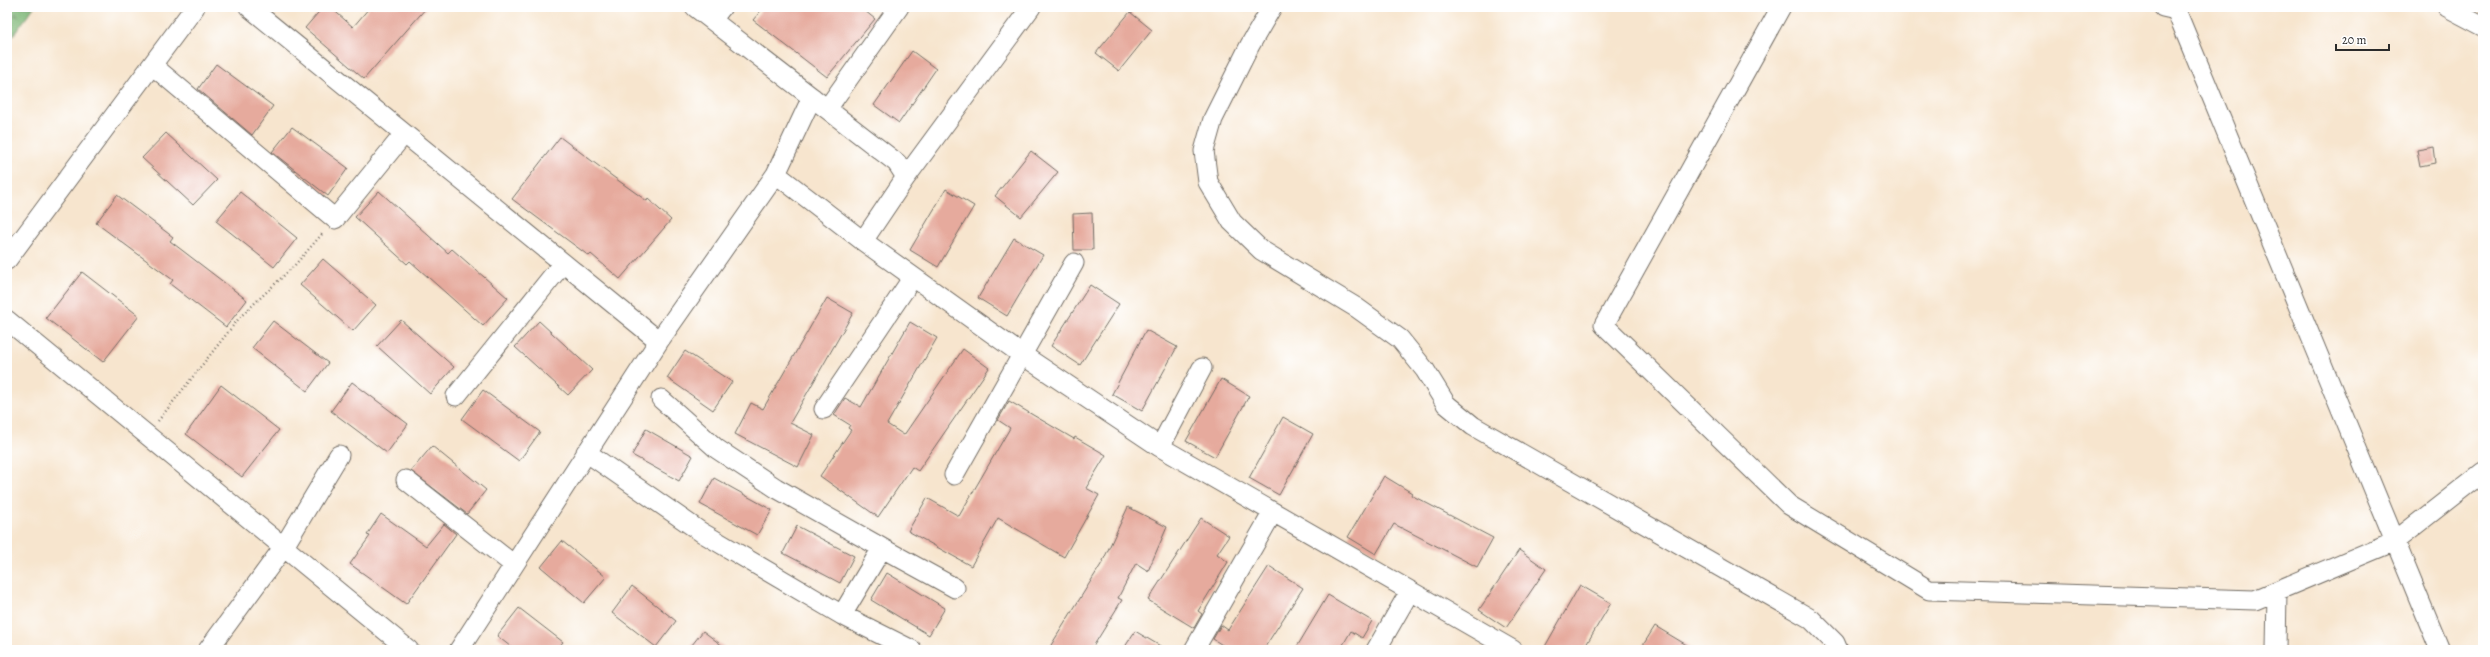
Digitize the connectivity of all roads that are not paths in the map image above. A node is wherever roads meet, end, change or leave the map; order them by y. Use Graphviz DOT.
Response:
graph roads {
  1 [pos="195,7"];
  2 [pos="249,7"];
  3 [pos="695,7"];
  4 [pos="899,7"];
  5 [pos="1031,7"];
  6 [pos="1272,7"];
  7 [pos="1781,7"];
  8 [pos="2447,7"];
  9 [pos="2174,8"];
  10 [pos="717,14"];
  11 [pos="2483,26"];
  12 [pos="152,65"];
  13 [pos="819,103"];
  14 [pos="404,134"];
  15 [pos="776,174"];
  16 [pos="906,177"];
  17 [pos="863,241"];
  18 [pos="7,260"];
  19 [pos="563,263"];
  20 [pos="1074,263"];
  21 [pos="913,277"];
  22 [pos="7,320"];
  23 [pos="659,341"];
  24 [pos="1020,354"];
  25 [pos="1202,368"];
  26 [pos="456,396"];
  27 [pos="662,399"];
  28 [pos="824,409"];
  29 [pos="1160,447"];
  30 [pos="586,452"];
  31 [pos="339,455"];
  32 [pos="2483,472"];
  33 [pos="954,475"];
  34 [pos="406,480"];
  35 [pos="1273,512"];
  36 [pos="2395,541"];
  37 [pos="284,548"];
  38 [pos="882,548"];
  39 [pos="514,565"];
  40 [pos="955,588"];
  41 [pos="1410,591"];
  42 [pos="2277,591"];
  43 [pos="842,615"];
  44 [pos="208,650"];
  45 [pos="409,650"];
  46 [pos="459,650"];
  47 [pos="912,650"];
  48 [pos="1194,650"];
  49 [pos="1376,650"];
  50 [pos="1513,650"];
  51 [pos="1838,650"];
  52 [pos="2276,650"];
  53 [pos="2440,650"];
  1 -- 12 [label="street"];
  2 -- 14 [label="street"];
  3 -- 10 [label="street"];
  4 -- 13 [label="street"];
  5 -- 16 [label="street"];
  6 -- 51 [label="street"];
  7 -- 42 [label="street"];
  8 -- 11 [label="street"];
  9 -- 36 [label="street"];
  10 -- 13 [label="street"];
  12 -- 14 [label="street"];
  12 -- 18 [label="street"];
  13 -- 15 [label="street"];
  13 -- 16 [label="street"];
  14 -- 19 [label="street"];
  15 -- 17 [label="street"];
  15 -- 23 [label="street"];
  16 -- 17 [label="street"];
  17 -- 21 [label="street"];
  19 -- 23 [label="street"];
  19 -- 26 [label="street"];
  20 -- 24 [label="street"];
  21 -- 24 [label="street"];
  21 -- 28 [label="street"];
  22 -- 37 [label="street"];
  23 -- 30 [label="street"];
  24 -- 29 [label="street"];
  24 -- 33 [label="street"];
  25 -- 29 [label="street"];
  27 -- 38 [label="street"];
  29 -- 35 [label="street"];
  30 -- 39 [label="street"];
  30 -- 43 [label="street"];
  31 -- 37 [label="street"];
  32 -- 36 [label="street"];
  34 -- 39 [label="street"];
  35 -- 41 [label="street"];
  35 -- 48 [label="street"];
  36 -- 42 [label="street"];
  36 -- 53 [label="street"];
  37 -- 44 [label="street"];
  37 -- 45 [label="street"];
  38 -- 40 [label="street"];
  38 -- 43 [label="street"];
  39 -- 46 [label="street"];
  41 -- 49 [label="street"];
  41 -- 50 [label="street"];
  42 -- 52 [label="street"];
  43 -- 47 [label="street"];
}
